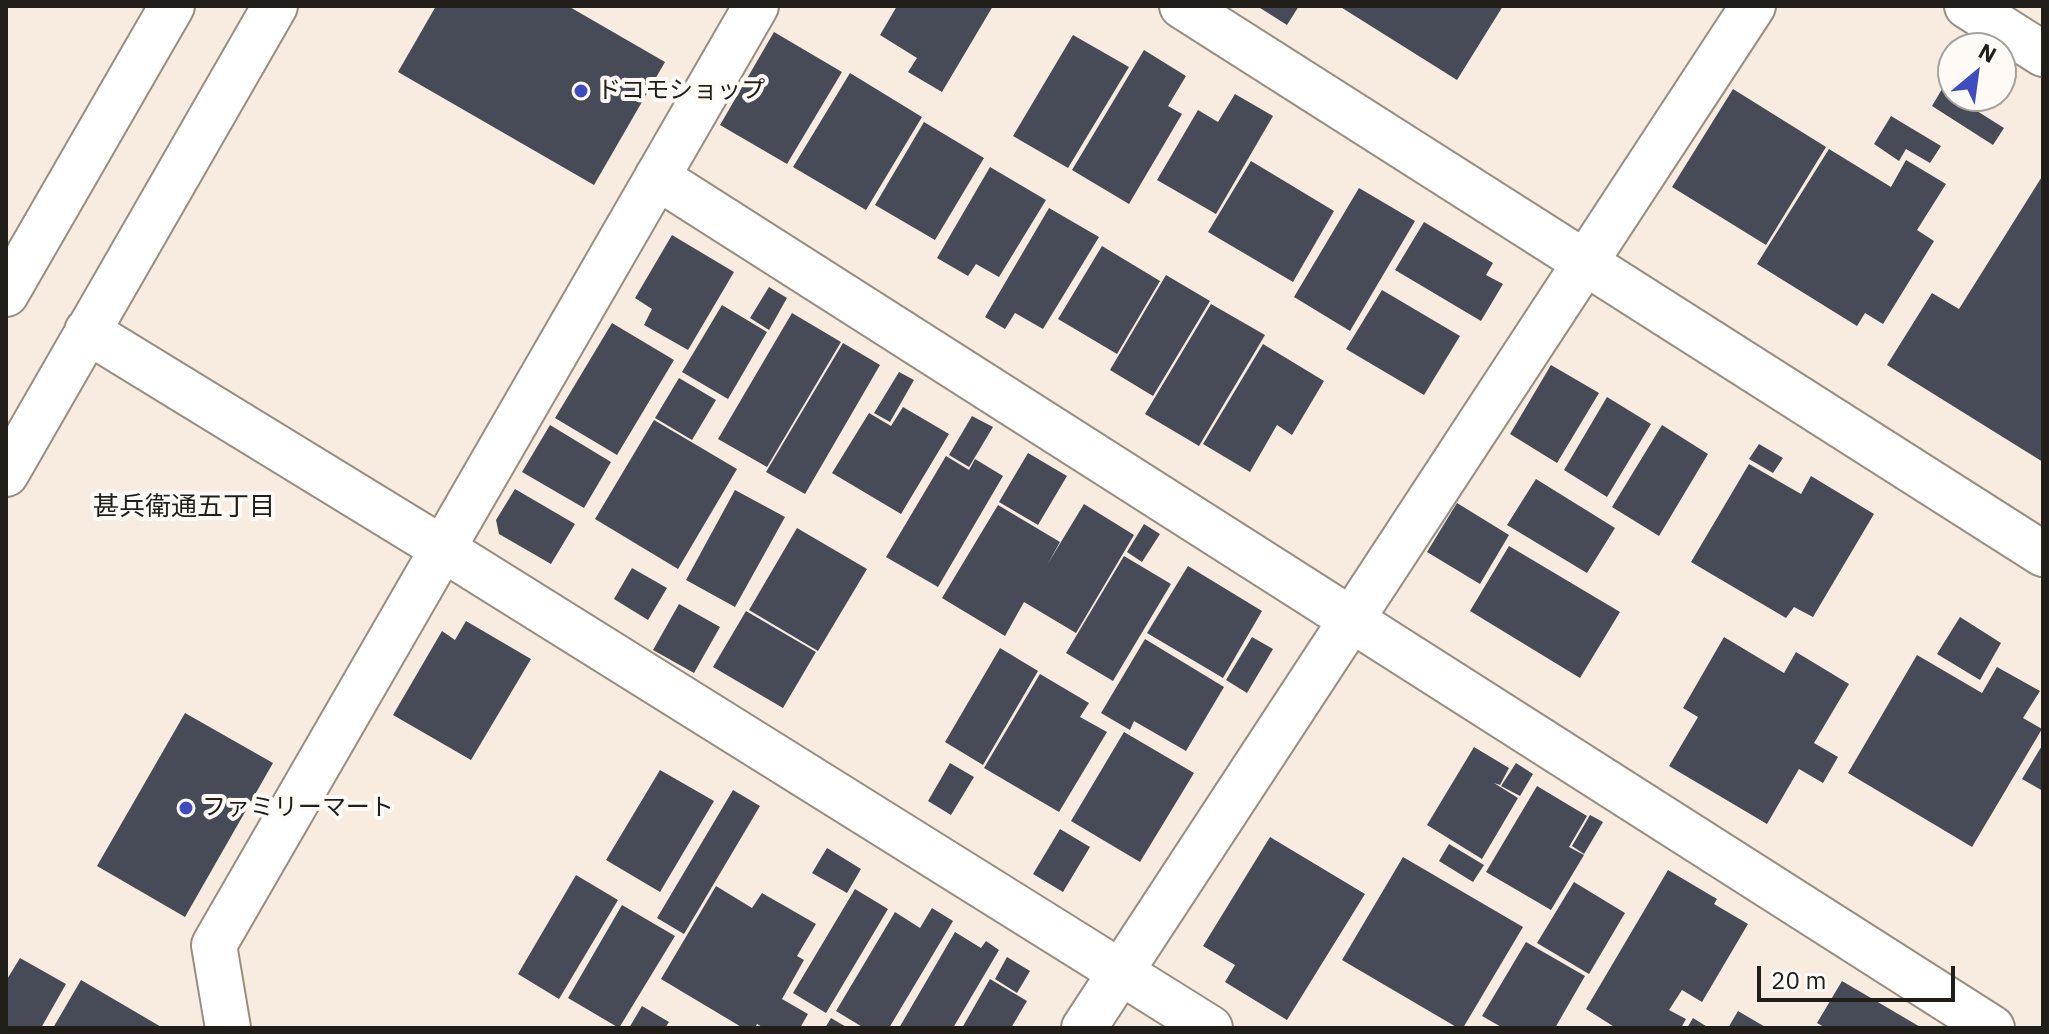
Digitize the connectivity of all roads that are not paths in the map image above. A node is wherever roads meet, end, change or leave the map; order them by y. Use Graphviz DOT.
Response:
graph roads {
  1 [pos="172,6"];
  2 [pos="275,6"];
  3 [pos="756,6"];
  4 [pos="1182,6"];
  5 [pos="1753,6"];
  6 [pos="1967,6"];
  7 [pos="2043,54"];
  8 [pos="657,177"];
  9 [pos="1584,263"];
  10 [pos="8,285"];
  11 [pos="87,331"];
  12 [pos="6,474"];
  13 [pos="443,549"];
  14 [pos="2043,554"];
  15 [pos="1350,619"];
  16 [pos="1120,970"];
  17 [pos="228,1028"];
  18 [pos="1084,1028"];
  19 [pos="1210,1028"];
  20 [pos="1992,1028"];
  1 -- 10 [label="street"];
  2 -- 11 [label="street"];
  3 -- 8 [label="street"];
  4 -- 9 [label="street"];
  5 -- 9 [label="street"];
  6 -- 7 [label="street"];
  8 -- 13 [label="street"];
  8 -- 15 [label="street"];
  9 -- 14 [label="street"];
  9 -- 15 [label="street"];
  11 -- 12 [label="street"];
  11 -- 13 [label="street"];
  13 -- 16 [label="street"];
  13 -- 17 [label="street"];
  15 -- 16 [label="street"];
  15 -- 20 [label="street"];
  16 -- 18 [label="street"];
  16 -- 19 [label="street"];
}
